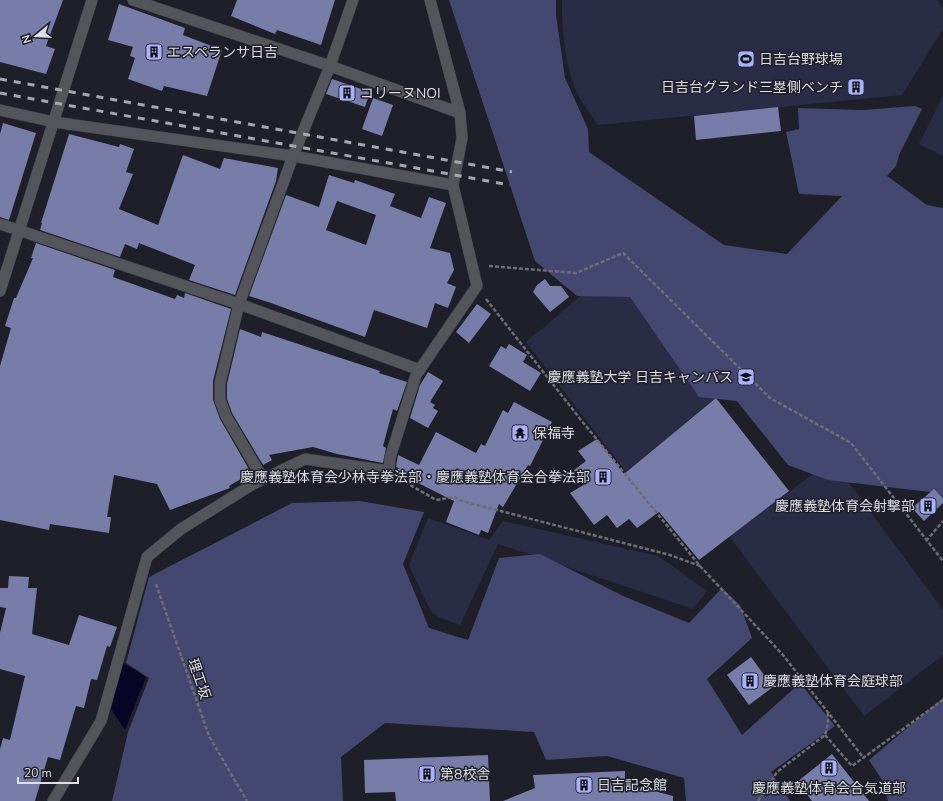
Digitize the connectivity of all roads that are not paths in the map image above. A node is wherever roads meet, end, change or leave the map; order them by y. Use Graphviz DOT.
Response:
graph roads {
  1 [pos="92,0"];
  2 [pos="133,0"];
  3 [pos="353,0"];
  4 [pos="430,0"];
  5 [pos="330,66"];
  6 [pos="0,110"];
  7 [pos="460,113"];
  8 [pos="54,122"];
  9 [pos="293,156"];
  10 [pos="453,185"];
  11 [pos="0,224"];
  12 [pos="19,230"];
  13 [pos="0,291"];
  14 [pos="239,304"];
  15 [pos="420,370"];
  16 [pos="263,479"];
  17 [pos="53,801"];
  1 -- 8 [label="street"];
  2 -- 5 [label="street"];
  3 -- 5 [label="street"];
  4 -- 7 [label="street"];
  5 -- 7 [label="street"];
  5 -- 9 [label="street"];
  6 -- 8 [label="street"];
  7 -- 10 [label="street"];
  8 -- 9 [label="street"];
  8 -- 12 [label="street"];
  9 -- 10 [label="street"];
  9 -- 14 [label="street"];
  10 -- 15 [label="street"];
  11 -- 12 [label="street"];
  12 -- 13 [label="street"];
  12 -- 14 [label="street"];
  14 -- 15 [label="street"];
  14 -- 16 [label="street"];
  15 -- 16 [label="street"];
  16 -- 17 [label="street"];
}
